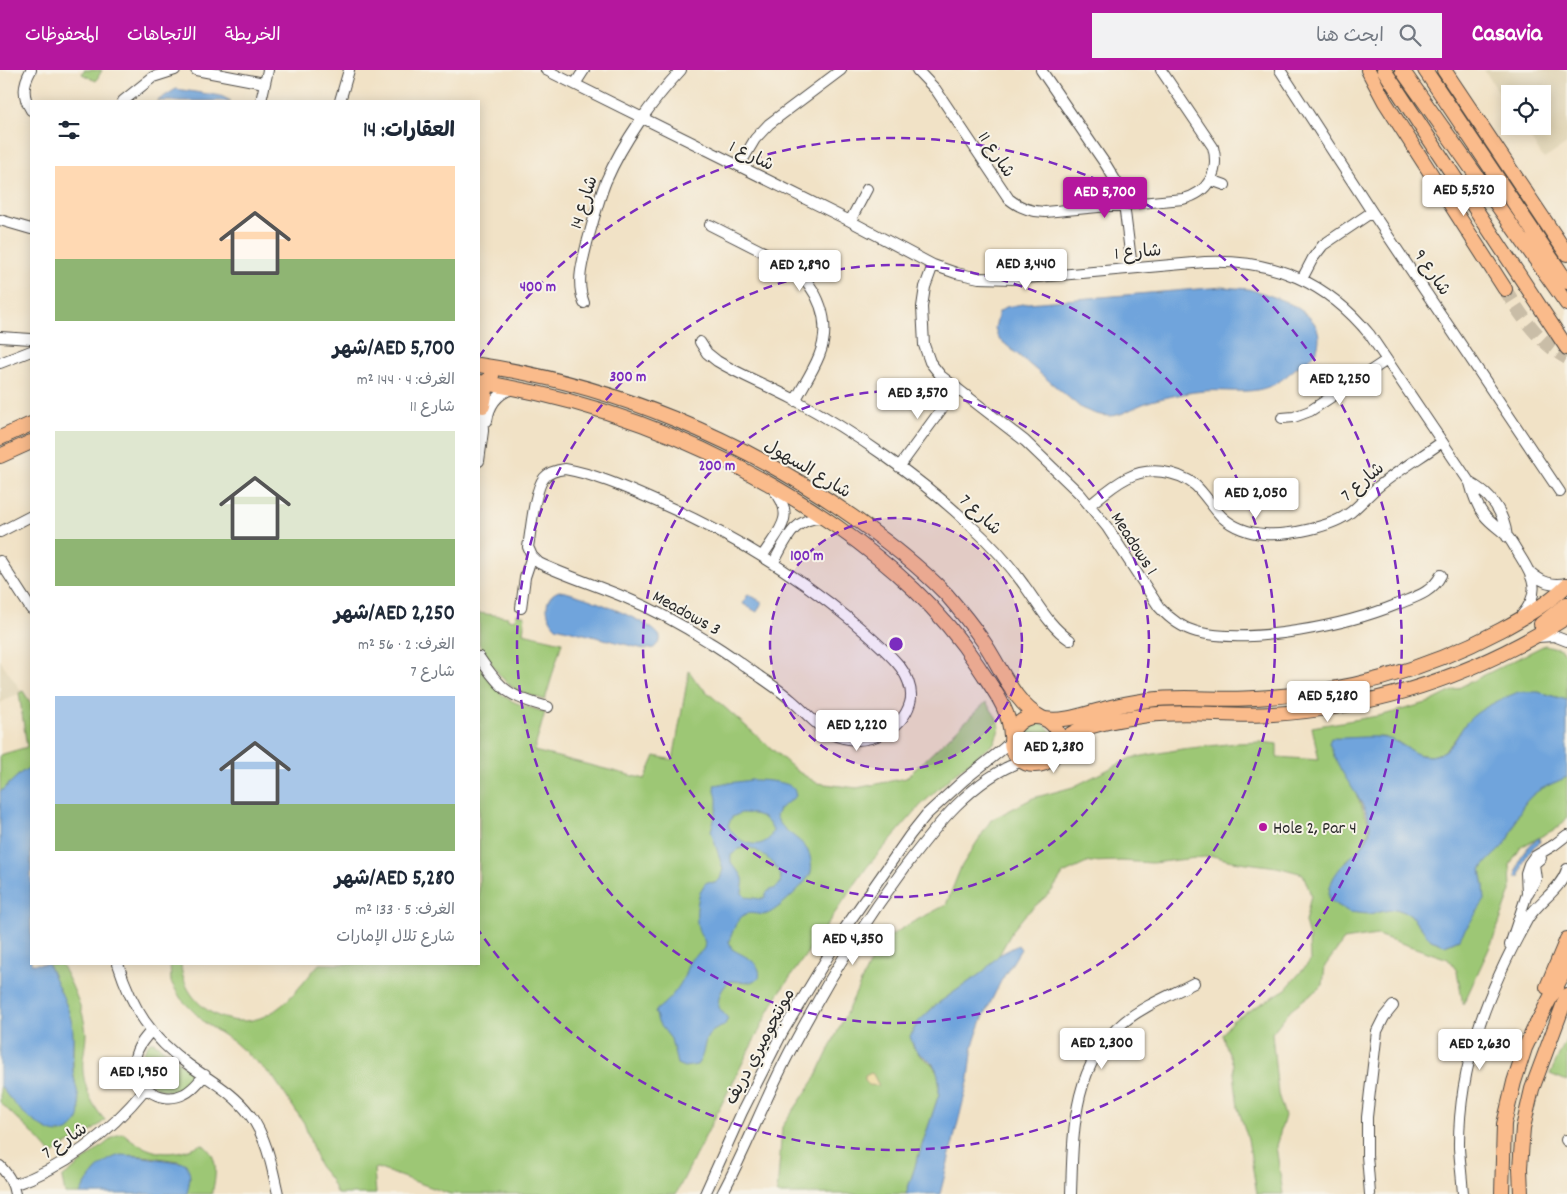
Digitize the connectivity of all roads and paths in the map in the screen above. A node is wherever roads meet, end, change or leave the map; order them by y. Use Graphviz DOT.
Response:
graph roads {
  1 [pos="30,70"];
  2 [pos="175,70"];
  3 [pos="196,70"];
  4 [pos="268,70"];
  5 [pos="349,70"];
  6 [pos="546,70"];
  7 [pos="584,70"];
  8 [pos="681,70"];
  9 [pos="842,70"];
  10 [pos="916,70"];
  11 [pos="1041,70"];
  12 [pos="1161,70"];
  13 [pos="1280,70"];
  14 [pos="1368,70"];
  15 [pos="1384,70"];
  16 [pos="1402,70"];
  17 [pos="1425,70"];
  18 [pos="1444,70"];
  19 [pos="160,72"];
  20 [pos="264,83"];
  21 [pos="575,84"];
  22 [pos="124,100"];
  23 [pos="261,100"];
  24 [pos="340,100"];
  25 [pos="30,108"];
  26 [pos="642,119"];
  27 [pos="739,166"];
  28 [pos="1211,180"];
  29 [pos="1225,185"];
  30 [pos="867,189"];
  31 [pos="1124,204"];
  32 [pos="1372,212"];
  33 [pos="0,220"];
  34 [pos="850,221"];
  35 [pos="710,225"];
  36 [pos="30,229"];
  37 [pos="1567,254"];
  38 [pos="933,265"];
  39 [pos="1132,268"];
  40 [pos="1302,280"];
  41 [pos="1567,282"];
  42 [pos="1504,289"];
  43 [pos="584,303"];
  44 [pos="1567,304"];
  45 [pos="0,337"];
  46 [pos="30,339"];
  47 [pos="700,342"];
  48 [pos="1567,348"];
  49 [pos="30,351"];
  50 [pos="1387,360"];
  51 [pos="0,363"];
  52 [pos="480,366"];
  53 [pos="557,381"];
  54 [pos="482,386"];
  55 [pos="957,388"];
  56 [pos="512,389"];
  57 [pos="795,400"];
  58 [pos="483,406"];
  59 [pos="1282,418"];
  60 [pos="30,424"];
  61 [pos="483,430"];
  62 [pos="0,438"];
  63 [pos="30,442"];
  64 [pos="1442,442"];
  65 [pos="480,453"];
  66 [pos="0,456"];
  67 [pos="899,467"];
  68 [pos="767,482"];
  69 [pos="1470,483"];
  70 [pos="1560,492"];
  71 [pos="1090,505"];
  72 [pos="30,517"];
  73 [pos="824,518"];
  74 [pos="784,521"];
  75 [pos="795,527"];
  76 [pos="0,532"];
  77 [pos="1508,536"];
  78 [pos="763,555"];
  79 [pos="532,556"];
  80 [pos="0,562"];
  81 [pos="774,562"];
  82 [pos="1530,572"];
  83 [pos="1441,576"];
  84 [pos="1567,584"];
  85 [pos="1567,604"];
  86 [pos="30,607"];
  87 [pos="521,608"];
  88 [pos="1567,617"];
  89 [pos="1516,622"];
  90 [pos="1534,638"];
  91 [pos="1070,640"];
  92 [pos="1567,640"];
  93 [pos="1519,645"];
  94 [pos="480,658"];
  95 [pos="548,707"];
  96 [pos="1043,719"];
  97 [pos="1011,738"];
  98 [pos="1056,750"];
  99 [pos="1022,761"];
  100 [pos="1567,835"];
  101 [pos="1554,846"];
  102 [pos="1567,869"];
  103 [pos="1526,873"];
  104 [pos="1536,879"];
  105 [pos="1553,890"];
  106 [pos="1527,894"];
  107 [pos="1567,939"];
  108 [pos="1510,951"];
  109 [pos="118,965"];
  110 [pos="1567,966"];
  111 [pos="1194,983"];
  112 [pos="1567,995"];
  113 [pos="1393,1006"];
  114 [pos="1567,1016"];
  115 [pos="1534,1029"];
  116 [pos="151,1030"];
  117 [pos="1553,1035"];
  118 [pos="205,1075"];
  119 [pos="146,1088"];
  120 [pos="0,1166"];
  121 [pos="14,1190"];
  122 [pos="278,1194"];
  123 [pos="705,1194"];
  124 [pos="722,1194"];
  125 [pos="1071,1194"];
  126 [pos="1370,1194"];
  127 [pos="1462,1194"];
  128 [pos="1502,1194"];
  129 [pos="1521,1194"];
  1 -- 25 [label="street"];
  2 -- 19 [label="street"];
  3 -- 20 [label="street"];
  4 -- 20 [label="street"];
  5 -- 24 [label="street"];
  6 -- 21 [label="street, شارع 1"];
  7 -- 21 [label="street"];
  8 -- 26 [label="street, شارع 14"];
  9 -- 27 [label="street"];
  10 -- 31 [label="street, شارع 11"];
  11 -- 31 [label="street"];
  12 -- 28 [label="street"];
  13 -- 32 [label="street, شارع 9"];
  14 -- 42 [label="main road"];
  15 -- 48 [label="main road"];
  16 -- 44 [label="main road"];
  17 -- 41 [label="main road"];
  18 -- 37 [label="main road"];
  19 -- 22 [label="street"];
  20 -- 23 [label="street"];
  21 -- 26 [label="street, شارع 1"];
  26 -- 27 [label="street, شارع 1"];
  26 -- 43 [label="street, شارع 14"];
  27 -- 34 [label="street, شارع 1"];
  28 -- 29 [label="street"];
  28 -- 31 [label="street, شارع 11"];
  30 -- 34 [label="street"];
  31 -- 39 [label="street"];
  32 -- 40 [label="street"];
  32 -- 70 [label="street, شارع 9"];
  33 -- 36 [label="street"];
  34 -- 38 [label="street, شارع 1"];
  35 -- 57 [label="street"];
  38 -- 39 [label="street, شارع 1"];
  38 -- 55 [label="street, Meadows 1"];
  39 -- 40 [label="street, شارع 1"];
  40 -- 50 [label="street, شارع 1"];
  45 -- 46 [label="street"];
  47 -- 57 [label="street, شارع 7"];
  49 -- 51 [label="street"];
  50 -- 59 [label="street"];
  50 -- 64 [label="street, شارع 1"];
  52 -- 53 [label="main road, شارع السهول"];
  53 -- 54 [label="main road"];
  53 -- 96 [label="main road, شارع السهول"];
  54 -- 56 [label="main road, شارع السهول"];
  54 -- 58 [label="main road"];
  55 -- 67 [label="street"];
  55 -- 71 [label="street, Meadows 1"];
  56 -- 61 [label="street"];
  56 -- 68 [label="main road, شارع السهول"];
  57 -- 67 [label="street, شارع 7"];
  58 -- 61 [label="street"];
  60 -- 62 [label="main road"];
  61 -- 65 [label="street"];
  63 -- 66 [label="main road"];
  64 -- 69 [label="street, شارع 1"];
  64 -- 71 [label="street, شارع 7"];
  67 -- 91 [label="street, شارع 7"];
  68 -- 73 [label="main road, شارع السهول"];
  68 -- 74 [label="street"];
  69 -- 77 [label="street"];
  69 -- 77 [label="street"];
  71 -- 83 [label="street, Meadows 1"];
  72 -- 76 [label="street"];
  73 -- 75 [label="street"];
  73 -- 97 [label="main road, شارع السهول"];
  74 -- 75 [label="street"];
  74 -- 78 [label="street"];
  75 -- 81 [label="street"];
  77 -- 82 [label="street"];
  78 -- 79 [label="street, Meadows 3"];
  78 -- 81 [label="street, Meadows 3"];
  79 -- 81 [label="street, Meadows 3"];
  79 -- 87 [label="street"];
  80 -- 86 [label="street"];
  82 -- 84 [label="street"];
  82 -- 89 [label="street"];
  84 -- 89 [label="main road"];
  85 -- 93 [label="main road"];
  88 -- 90 [label="main road"];
  89 -- 96 [label="main road"];
  90 -- 92 [label="street"];
  90 -- 93 [label="main road"];
  93 -- 98 [label="main road"];
  94 -- 95 [label="street"];
  96 -- 97 [label="main road"];
  96 -- 98 [label="main road"];
  97 -- 99 [label="main road"];
  97 -- 123 [label="street, مونتجوميري دريف"];
  98 -- 99 [label="main road"];
  99 -- 124 [label="street, مونتجوميري دريف"];
  100 -- 101 [label="street"];
  101 -- 103 [label="street"];
  101 -- 104 [label="street"];
  102 -- 105 [label="street"];
  103 -- 104 [label="street"];
  103 -- 106 [label="street"];
  104 -- 105 [label="street"];
  104 -- 106 [label="street"];
  105 -- 108 [label="street"];
  106 -- 108 [label="street"];
  107 -- 115 [label="main road"];
  108 -- 127 [label="street"];
  109 -- 116 [label="street"];
  110 -- 115 [label="main road"];
  111 -- 125 [label="street"];
  112 -- 117 [label="main road"];
  113 -- 126 [label="street"];
  114 -- 117 [label="main road"];
  115 -- 128 [label="main road"];
  116 -- 118 [label="street"];
  116 -- 119 [label="street"];
  117 -- 129 [label="main road"];
  118 -- 119 [label="street"];
  118 -- 122 [label="street"];
  119 -- 121 [label="street, شارع 7"];
  120 -- 121 [label="street"];
}
